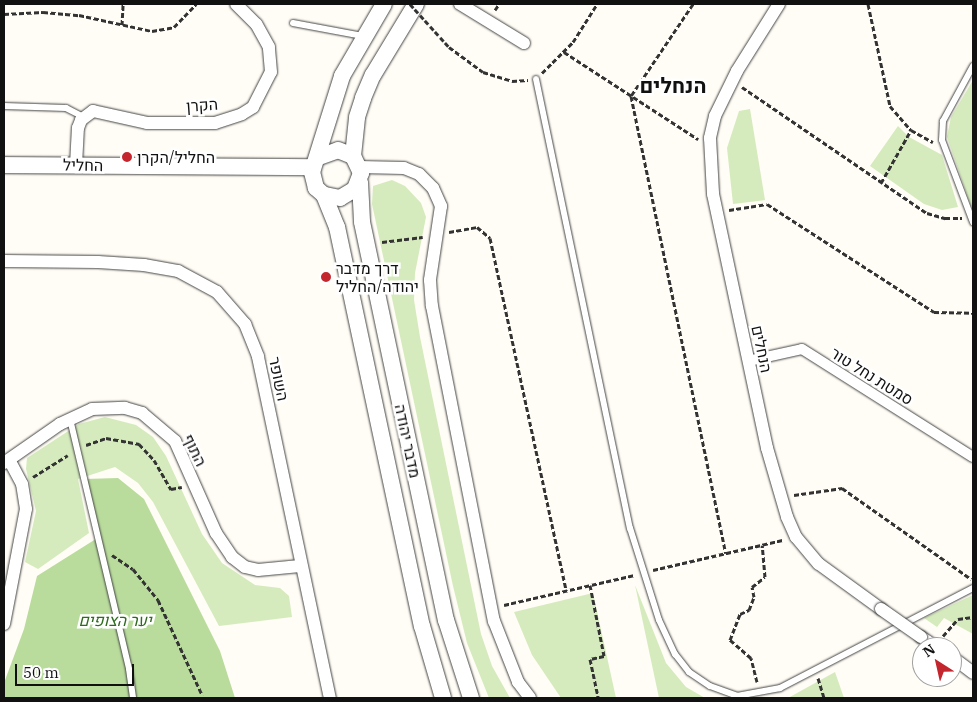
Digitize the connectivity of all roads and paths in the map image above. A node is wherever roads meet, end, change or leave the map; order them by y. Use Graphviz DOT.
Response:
graph roads {
  1 [pos="123,4"];
  2 [pos="196,4"];
  3 [pos="236,4"];
  4 [pos="384,4"];
  5 [pos="410,4"];
  6 [pos="416,4"];
  7 [pos="460,4"];
  8 [pos="693,4"];
  9 [pos="780,4"];
  10 [pos="868,4"];
  11 [pos="4,14"];
  12 [pos="122,24"];
  13 [pos="293,24"];
  14 [pos="364,36"];
  15 [pos="524,43"];
  16 [pos="448,47"];
  17 [pos="564,52"];
  18 [pos="973,66"];
  19 [pos="536,79"];
  20 [pos="732,80"];
  21 [pos="631,96"];
  22 [pos="4,106"];
  23 [pos="84,117"];
  24 [pos="911,130"];
  25 [pos="944,144"];
  26 [pos="710,147"];
  27 [pos="316,162"];
  28 [pos="4,165"];
  29 [pos="76,165"];
  30 [pos="357,168"];
  31 [pos="881,183"];
  32 [pos="324,195"];
  33 [pos="716,212"];
  34 [pos="972,220"];
  35 [pos="438,234"];
  36 [pos="367,245"];
  37 [pos="4,261"];
  38 [pos="973,313"];
  39 [pos="748,361"];
  40 [pos="70,419"];
  41 [pos="78,449"];
  42 [pos="973,457"];
  43 [pos="6,461"];
  44 [pos="22,484"];
  45 [pos="194,484"];
  46 [pos="781,497"];
  47 [pos="762,545"];
  48 [pos="102,552"];
  49 [pos="726,554"];
  50 [pos="300,566"];
  51 [pos="973,581"];
  52 [pos="590,585"];
  53 [pos="973,588"];
  54 [pos="566,591"];
  55 [pos="973,618"];
  56 [pos="4,624"];
  57 [pos="921,637"];
  58 [pos="943,637"];
  59 [pos="962,665"];
  60 [pos="815,670"];
  61 [pos="973,673"];
  62 [pos="202,695"];
  63 [pos="758,695"];
  64 [pos="133,698"];
  65 [pos="330,698"];
  66 [pos="443,698"];
  67 [pos="471,698"];
  68 [pos="530,698"];
  69 [pos="598,698"];
  70 [pos="824,698"];
  1 -- 12 [label="path"];
  2 -- 12 [label="path"];
  3 -- 23 [label="street, הקרן"];
  4 -- 14 [label="street"];
  5 -- 16 [label="path, bridge"];
  6 -- 30 [label="street, מדבר יהודה"];
  7 -- 15 [label="street"];
  8 -- 21 [label="path"];
  9 -- 20 [label="street, הנחלים"];
  10 -- 24 [label="path"];
  11 -- 12 [label="path"];
  13 -- 14 [label="lane"];
  14 -- 27 [label="street"];
  17 -- 21 [label="path"];
  18 -- 25 [label="lane"];
  19 -- 63 [label="lane"];
  20 -- 26 [label="street, הנחלים"];
  20 -- 31 [label="path"];
  21 -- 26 [label="path"];
  21 -- 49 [label="path"];
  22 -- 23 [label="lane"];
  23 -- 29 [label="street"];
  24 -- 25 [label="path"];
  24 -- 31 [label="path"];
  25 -- 34 [label="lane"];
  26 -- 33 [label="street, הנחלים"];
  27 -- 29 [label="street, החליל"];
  27 -- 30 [label="street"];
  27 -- 32 [label="street"];
  28 -- 29 [label="street, החליל"];
  30 -- 32 [label="street"];
  30 -- 35 [label="street"];
  30 -- 36 [label="street, מדבר יהודה"];
  31 -- 34 [label="path"];
  32 -- 66 [label="street, מדבר יהודה"];
  33 -- 38 [label="path"];
  33 -- 39 [label="street, הנחלים"];
  35 -- 36 [label="path"];
  35 -- 54 [label="path"];
  35 -- 68 [label="street"];
  36 -- 67 [label="street, מדבר יהודה"];
  37 -- 50 [label="street, השופר"];
  39 -- 42 [label="street, סמטת נחל טור"];
  39 -- 46 [label="street, הנחלים"];
  40 -- 41 [label="lane"];
  40 -- 43 [label="street, התוף"];
  40 -- 45 [label="street, התוף"];
  41 -- 44 [label="path"];
  41 -- 45 [label="path"];
  41 -- 48 [label="lane"];
  43 -- 44 [label="street"];
  44 -- 56 [label="street"];
  45 -- 50 [label="street, התוף"];
  46 -- 51 [label="path"];
  46 -- 57 [label="street, הנחלים, bridge"];
  47 -- 63 [label="path"];
  48 -- 62 [label="path"];
  48 -- 64 [label="lane"];
  50 -- 65 [label="street, השופר"];
  52 -- 69 [label="path"];
  53 -- 60 [label="lane"];
  55 -- 58 [label="path"];
  59 -- 61 [label="street"];
  60 -- 63 [label="lane"];
  60 -- 70 [label="path"];
}
